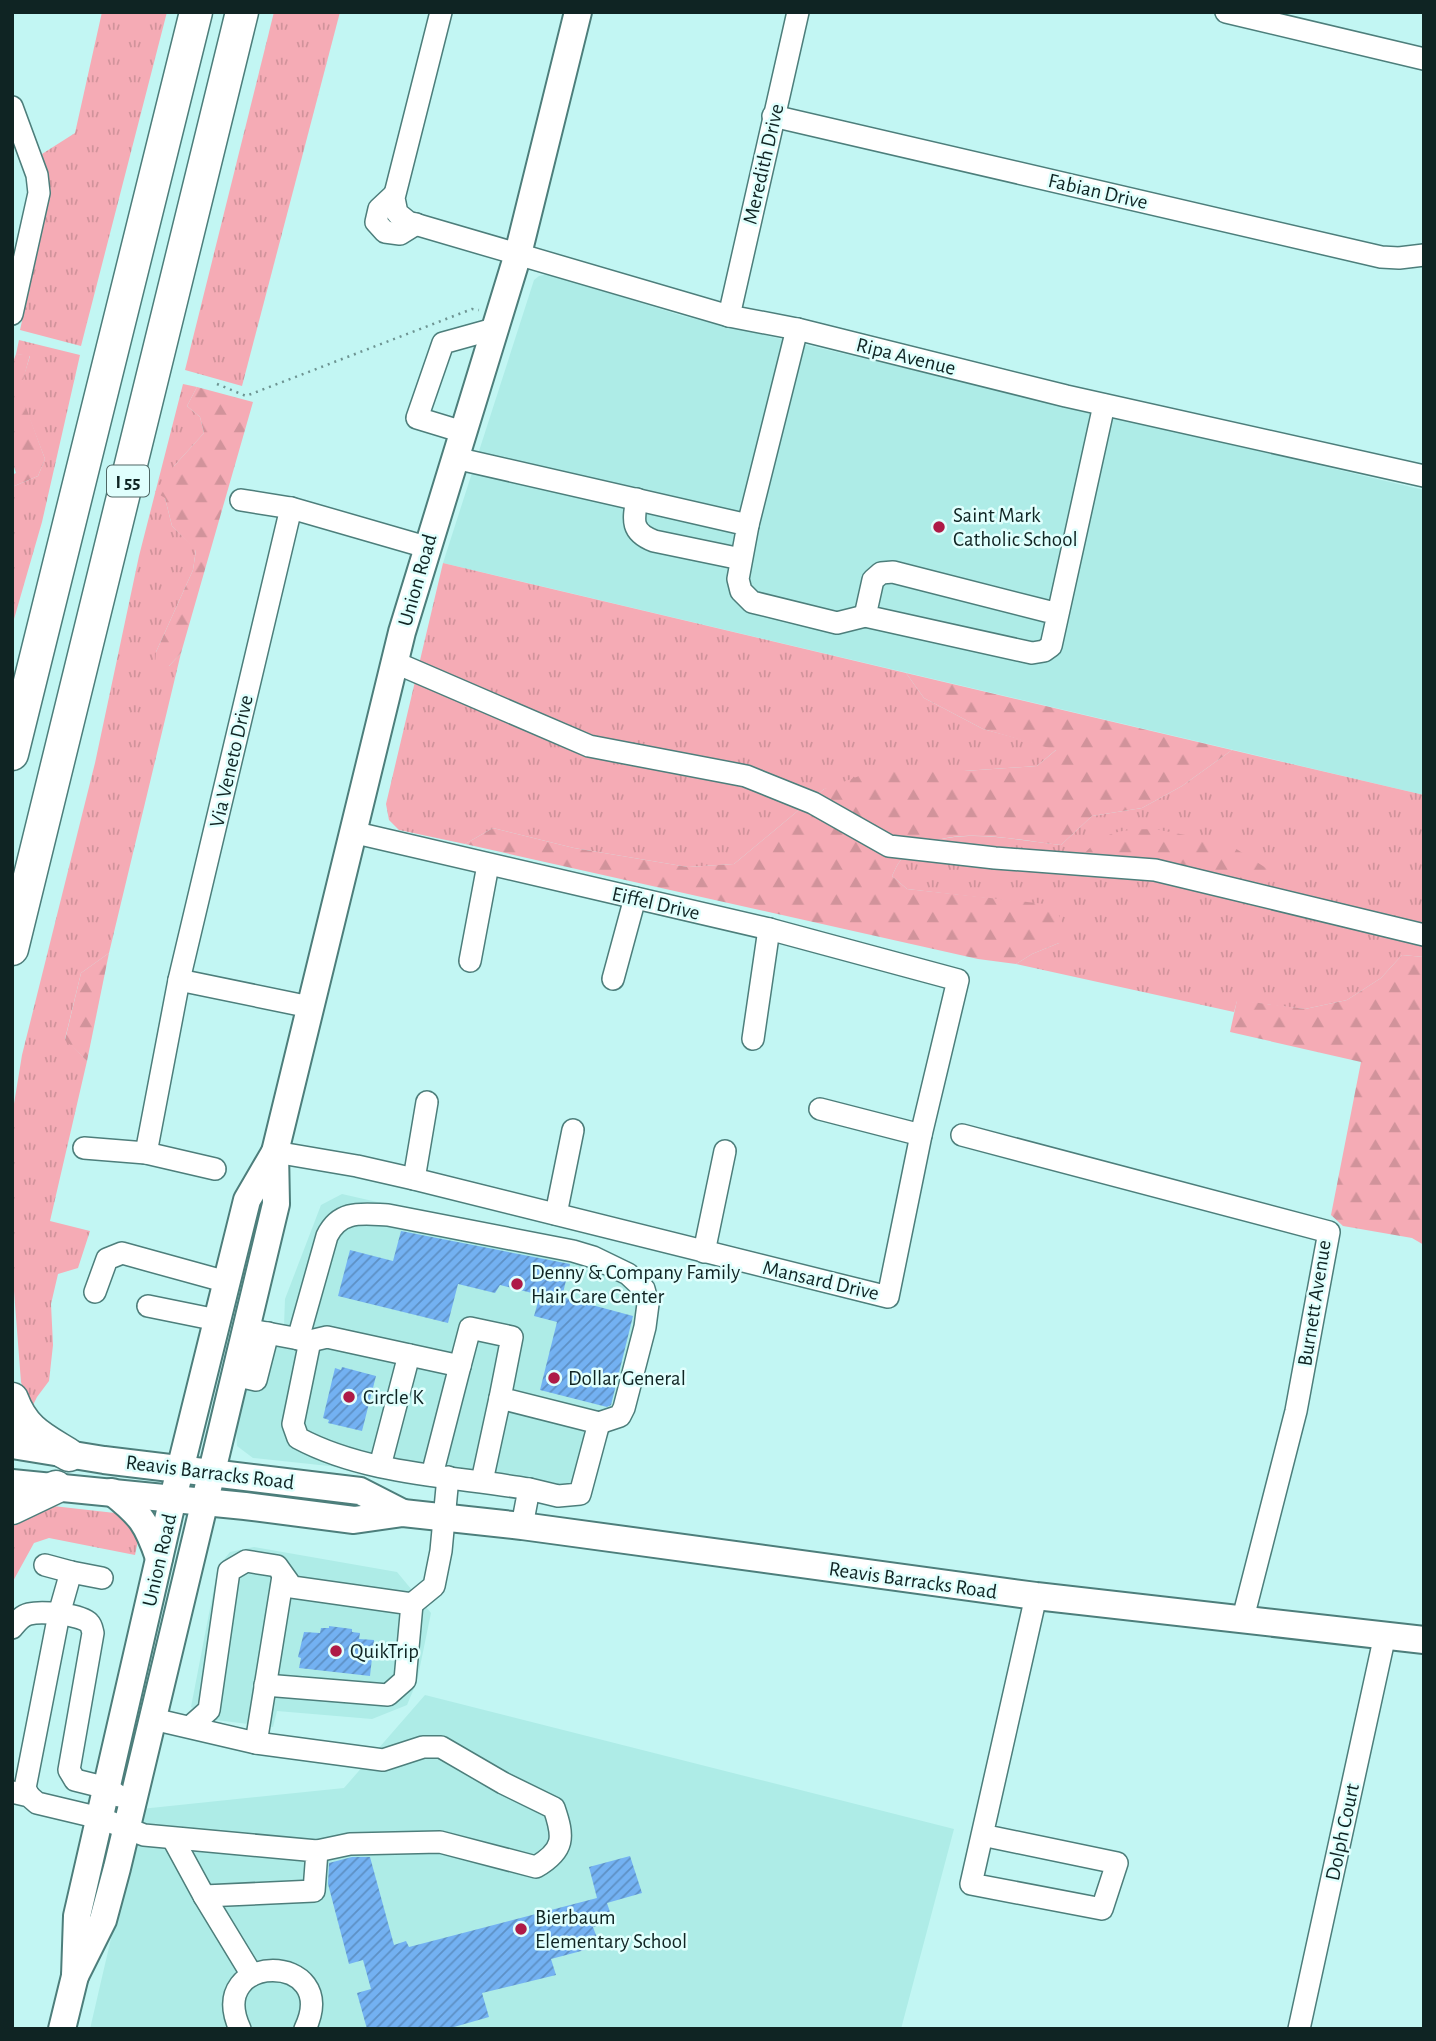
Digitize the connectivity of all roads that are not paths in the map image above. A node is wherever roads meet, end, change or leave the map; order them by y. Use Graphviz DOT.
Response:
graph roads {
  1 [pos="196,12"];
  2 [pos="242,12"];
  3 [pos="441,12"];
  4 [pos="578,12"];
  5 [pos="798,12"];
  6 [pos="1226,12"];
  7 [pos="1424,59"];
  8 [pos="12,107"];
  9 [pos="773,116"];
  10 [pos="518,254"];
  11 [pos="1424,255"];
  12 [pos="12,314"];
  13 [pos="729,316"];
  14 [pos="488,319"];
  15 [pos="797,329"];
  16 [pos="1104,405"];
  17 [pos="463,432"];
  18 [pos="455,458"];
  19 [pos="1424,476"];
  20 [pos="637,499"];
  21 [pos="241,500"];
  22 [pos="291,508"];
  23 [pos="748,525"];
  24 [pos="426,547"];
  25 [pos="741,559"];
  26 [pos="1058,614"];
  27 [pos="865,616"];
  28 [pos="394,662"];
  29 [pos="12,754"];
  30 [pos="352,832"];
  31 [pos="488,865"];
  32 [pos="635,898"];
  33 [pos="769,929"];
  34 [pos="1424,935"];
  35 [pos="12,950"];
  36 [pos="470,961"];
  37 [pos="612,979"];
  38 [pos="178,980"];
  39 [pos="958,980"];
  40 [pos="310,1007"];
  41 [pos="753,1038"];
  42 [pos="427,1102"];
  43 [pos="820,1109"];
  44 [pos="573,1130"];
  45 [pos="921,1135"];
  46 [pos="962,1135"];
  47 [pos="84,1148"];
  48 [pos="725,1151"];
  49 [pos="146,1153"];
  50 [pos="275,1153"];
  51 [pos="215,1169"];
  52 [pos="414,1179"];
  53 [pos="556,1214"];
  54 [pos="704,1252"];
  55 [pos="227,1282"];
  56 [pos="95,1292"];
  57 [pos="148,1306"];
  58 [pos="217,1320"];
  59 [pos="256,1331"];
  60 [pos="304,1340"];
  61 [pos="408,1355"];
  62 [pos="460,1366"];
  63 [pos="500,1398"];
  64 [pos="12,1399"];
  65 [pos="599,1423"];
  66 [pos="12,1445"];
  67 [pos="320,1449"];
  68 [pos="69,1455"];
  69 [pos="380,1466"];
  70 [pos="181,1468"];
  71 [pos="211,1472"];
  72 [pos="440,1476"];
  73 [pos="482,1481"];
  74 [pos="12,1483"];
  75 [pos="313,1485"];
  76 [pos="56,1487"];
  77 [pos="529,1489"];
  78 [pos="111,1492"];
  79 [pos="173,1498"];
  80 [pos="204,1502"];
  81 [pos="12,1508"];
  82 [pos="403,1513"];
  83 [pos="445,1517"];
  84 [pos="522,1526"];
  85 [pos="159,1558"];
  86 [pos="44,1565"];
  87 [pos="71,1572"];
  88 [pos="283,1576"];
  89 [pos="102,1578"];
  90 [pos="1036,1596"];
  91 [pos="412,1604"];
  92 [pos="59,1614"];
  93 [pos="1243,1618"];
  94 [pos="12,1628"];
  95 [pos="1385,1635"];
  96 [pos="1424,1640"];
  97 [pos="265,1685"];
  98 [pos="153,1719"];
  99 [pos="191,1726"];
  100 [pos="256,1743"];
  101 [pos="107,1788"];
  102 [pos="20,1794"];
  103 [pos="129,1817"];
  104 [pos="100,1818"];
  105 [pos="982,1835"];
  106 [pos="173,1839"];
  107 [pos="317,1851"];
  108 [pos="204,1896"];
  109 [pos="252,1975"];
  110 [pos="75,1976"];
  111 [pos="62,2029"];
  112 [pos="240,2029"];
  113 [pos="305,2029"];
  114 [pos="1299,2029"];
  1 -- 29 [label="highway, I 55"];
  2 -- 35 [label="highway, I 55"];
  3 -- 10 [label="street, Ripa Avenue"];
  4 -- 10 [label="main road, Union Road"];
  5 -- 9 [label="street, Meredith Drive"];
  6 -- 7 [label="street"];
  8 -- 12 [label="street"];
  9 -- 11 [label="street, Fabian Drive"];
  9 -- 13 [label="street, Meredith Drive"];
  10 -- 13 [label="street, Ripa Avenue"];
  10 -- 14 [label="main road, Union Road"];
  13 -- 15 [label="street, Ripa Avenue"];
  14 -- 17 [label="main road, Union Road"];
  14 -- 17 [label="street"];
  15 -- 16 [label="street, Ripa Avenue"];
  15 -- 23 [label="street"];
  16 -- 19 [label="street, Ripa Avenue"];
  16 -- 26 [label="street"];
  17 -- 18 [label="main road, Union Road"];
  18 -- 20 [label="street"];
  18 -- 24 [label="main road, Union Road"];
  20 -- 23 [label="street"];
  20 -- 25 [label="street"];
  21 -- 22 [label="street"];
  22 -- 24 [label="street"];
  22 -- 38 [label="street, Via Veneto Drive"];
  23 -- 25 [label="street"];
  24 -- 28 [label="main road, Union Road"];
  25 -- 27 [label="street"];
  26 -- 27 [label="street"];
  26 -- 27 [label="street"];
  28 -- 30 [label="main road, Union Road"];
  28 -- 34 [label="street"];
  30 -- 31 [label="street, Eiffel Drive"];
  30 -- 40 [label="main road, Union Road"];
  31 -- 32 [label="street, Eiffel Drive"];
  31 -- 36 [label="street"];
  32 -- 33 [label="street, Eiffel Drive"];
  32 -- 37 [label="street"];
  33 -- 39 [label="street, Eiffel Drive"];
  33 -- 41 [label="street"];
  38 -- 40 [label="street"];
  38 -- 49 [label="street, Via Veneto Drive"];
  39 -- 45 [label="street, Mansard Drive"];
  40 -- 50 [label="main road, Union Road"];
  42 -- 52 [label="street"];
  43 -- 45 [label="street"];
  44 -- 53 [label="street"];
  45 -- 54 [label="street, Mansard Drive"];
  46 -- 93 [label="street, Burnett Avenue"];
  47 -- 49 [label="street"];
  48 -- 54 [label="street"];
  49 -- 51 [label="street"];
  50 -- 52 [label="street, Mansard Drive"];
  50 -- 55 [label="main road, Union Road"];
  50 -- 59 [label="main road, Union Road"];
  52 -- 53 [label="street, Mansard Drive"];
  53 -- 54 [label="street, Mansard Drive"];
  55 -- 56 [label="street"];
  55 -- 58 [label="main road, Union Road"];
  57 -- 58 [label="street"];
  58 -- 70 [label="main road, Union Road"];
  59 -- 60 [label="street"];
  59 -- 71 [label="main road, Union Road"];
  60 -- 61 [label="street"];
  60 -- 65 [label="street"];
  60 -- 67 [label="street"];
  61 -- 62 [label="street"];
  61 -- 69 [label="street"];
  62 -- 63 [label="street"];
  62 -- 72 [label="street"];
  63 -- 65 [label="street"];
  63 -- 73 [label="street"];
  64 -- 68 [label="highway"];
  65 -- 77 [label="street"];
  66 -- 68 [label="main road, Reavis Barracks Road"];
  67 -- 69 [label="street"];
  67 -- 75 [label="street"];
  68 -- 70 [label="main road, Reavis Barracks Road"];
  69 -- 72 [label="street"];
  70 -- 71 [label="main road, Reavis Barracks Road"];
  70 -- 79 [label="main road, Union Road"];
  71 -- 75 [label="main road, Reavis Barracks Road"];
  71 -- 80 [label="main road, Union Road"];
  72 -- 73 [label="street"];
  72 -- 83 [label="street"];
  73 -- 77 [label="street"];
  74 -- 76 [label="main road, Reavis Barracks Road"];
  75 -- 82 [label="main road, Reavis Barracks Road"];
  76 -- 78 [label="main road, Reavis Barracks Road"];
  76 -- 81 [label="highway"];
  77 -- 84 [label="street"];
  78 -- 79 [label="main road, Reavis Barracks Road"];
  78 -- 85 [label="main road"];
  79 -- 80 [label="main road, Reavis Barracks Road"];
  79 -- 85 [label="main road, Union Road"];
  80 -- 82 [label="main road, Reavis Barracks Road"];
  80 -- 98 [label="main road, Union Road"];
  82 -- 83 [label="main road, Reavis Barracks Road"];
  83 -- 84 [label="main road, Reavis Barracks Road"];
  83 -- 91 [label="street"];
  84 -- 90 [label="main road, Reavis Barracks Road"];
  85 -- 101 [label="main road, Union Road"];
  86 -- 87 [label="street"];
  87 -- 89 [label="street"];
  87 -- 92 [label="street"];
  88 -- 91 [label="street"];
  88 -- 97 [label="street"];
  88 -- 99 [label="street"];
  90 -- 93 [label="main road, Reavis Barracks Road"];
  90 -- 105 [label="street"];
  91 -- 97 [label="street"];
  92 -- 94 [label="street"];
  92 -- 101 [label="street"];
  92 -- 102 [label="street"];
  93 -- 95 [label="main road, Reavis Barracks Road"];
  95 -- 96 [label="main road, Reavis Barracks Road"];
  95 -- 114 [label="street, Dolph Court"];
  97 -- 100 [label="street"];
  98 -- 99 [label="street"];
  98 -- 103 [label="main road, Union Road"];
  99 -- 100 [label="street"];
  100 -- 107 [label="street"];
  101 -- 103 [label="street"];
  101 -- 104 [label="main road, Union Road"];
  102 -- 104 [label="street"];
  103 -- 104 [label="street"];
  103 -- 106 [label="street"];
  103 -- 110 [label="main road, Union Road"];
  104 -- 110 [label="main road, Union Road"];
  105 -- 105 [label="street"];
  106 -- 107 [label="street"];
  106 -- 108 [label="street"];
  107 -- 108 [label="street"];
  108 -- 109 [label="street"];
  109 -- 112 [label="street"];
  109 -- 113 [label="street"];
  110 -- 111 [label="main road, Union Road"];
}
